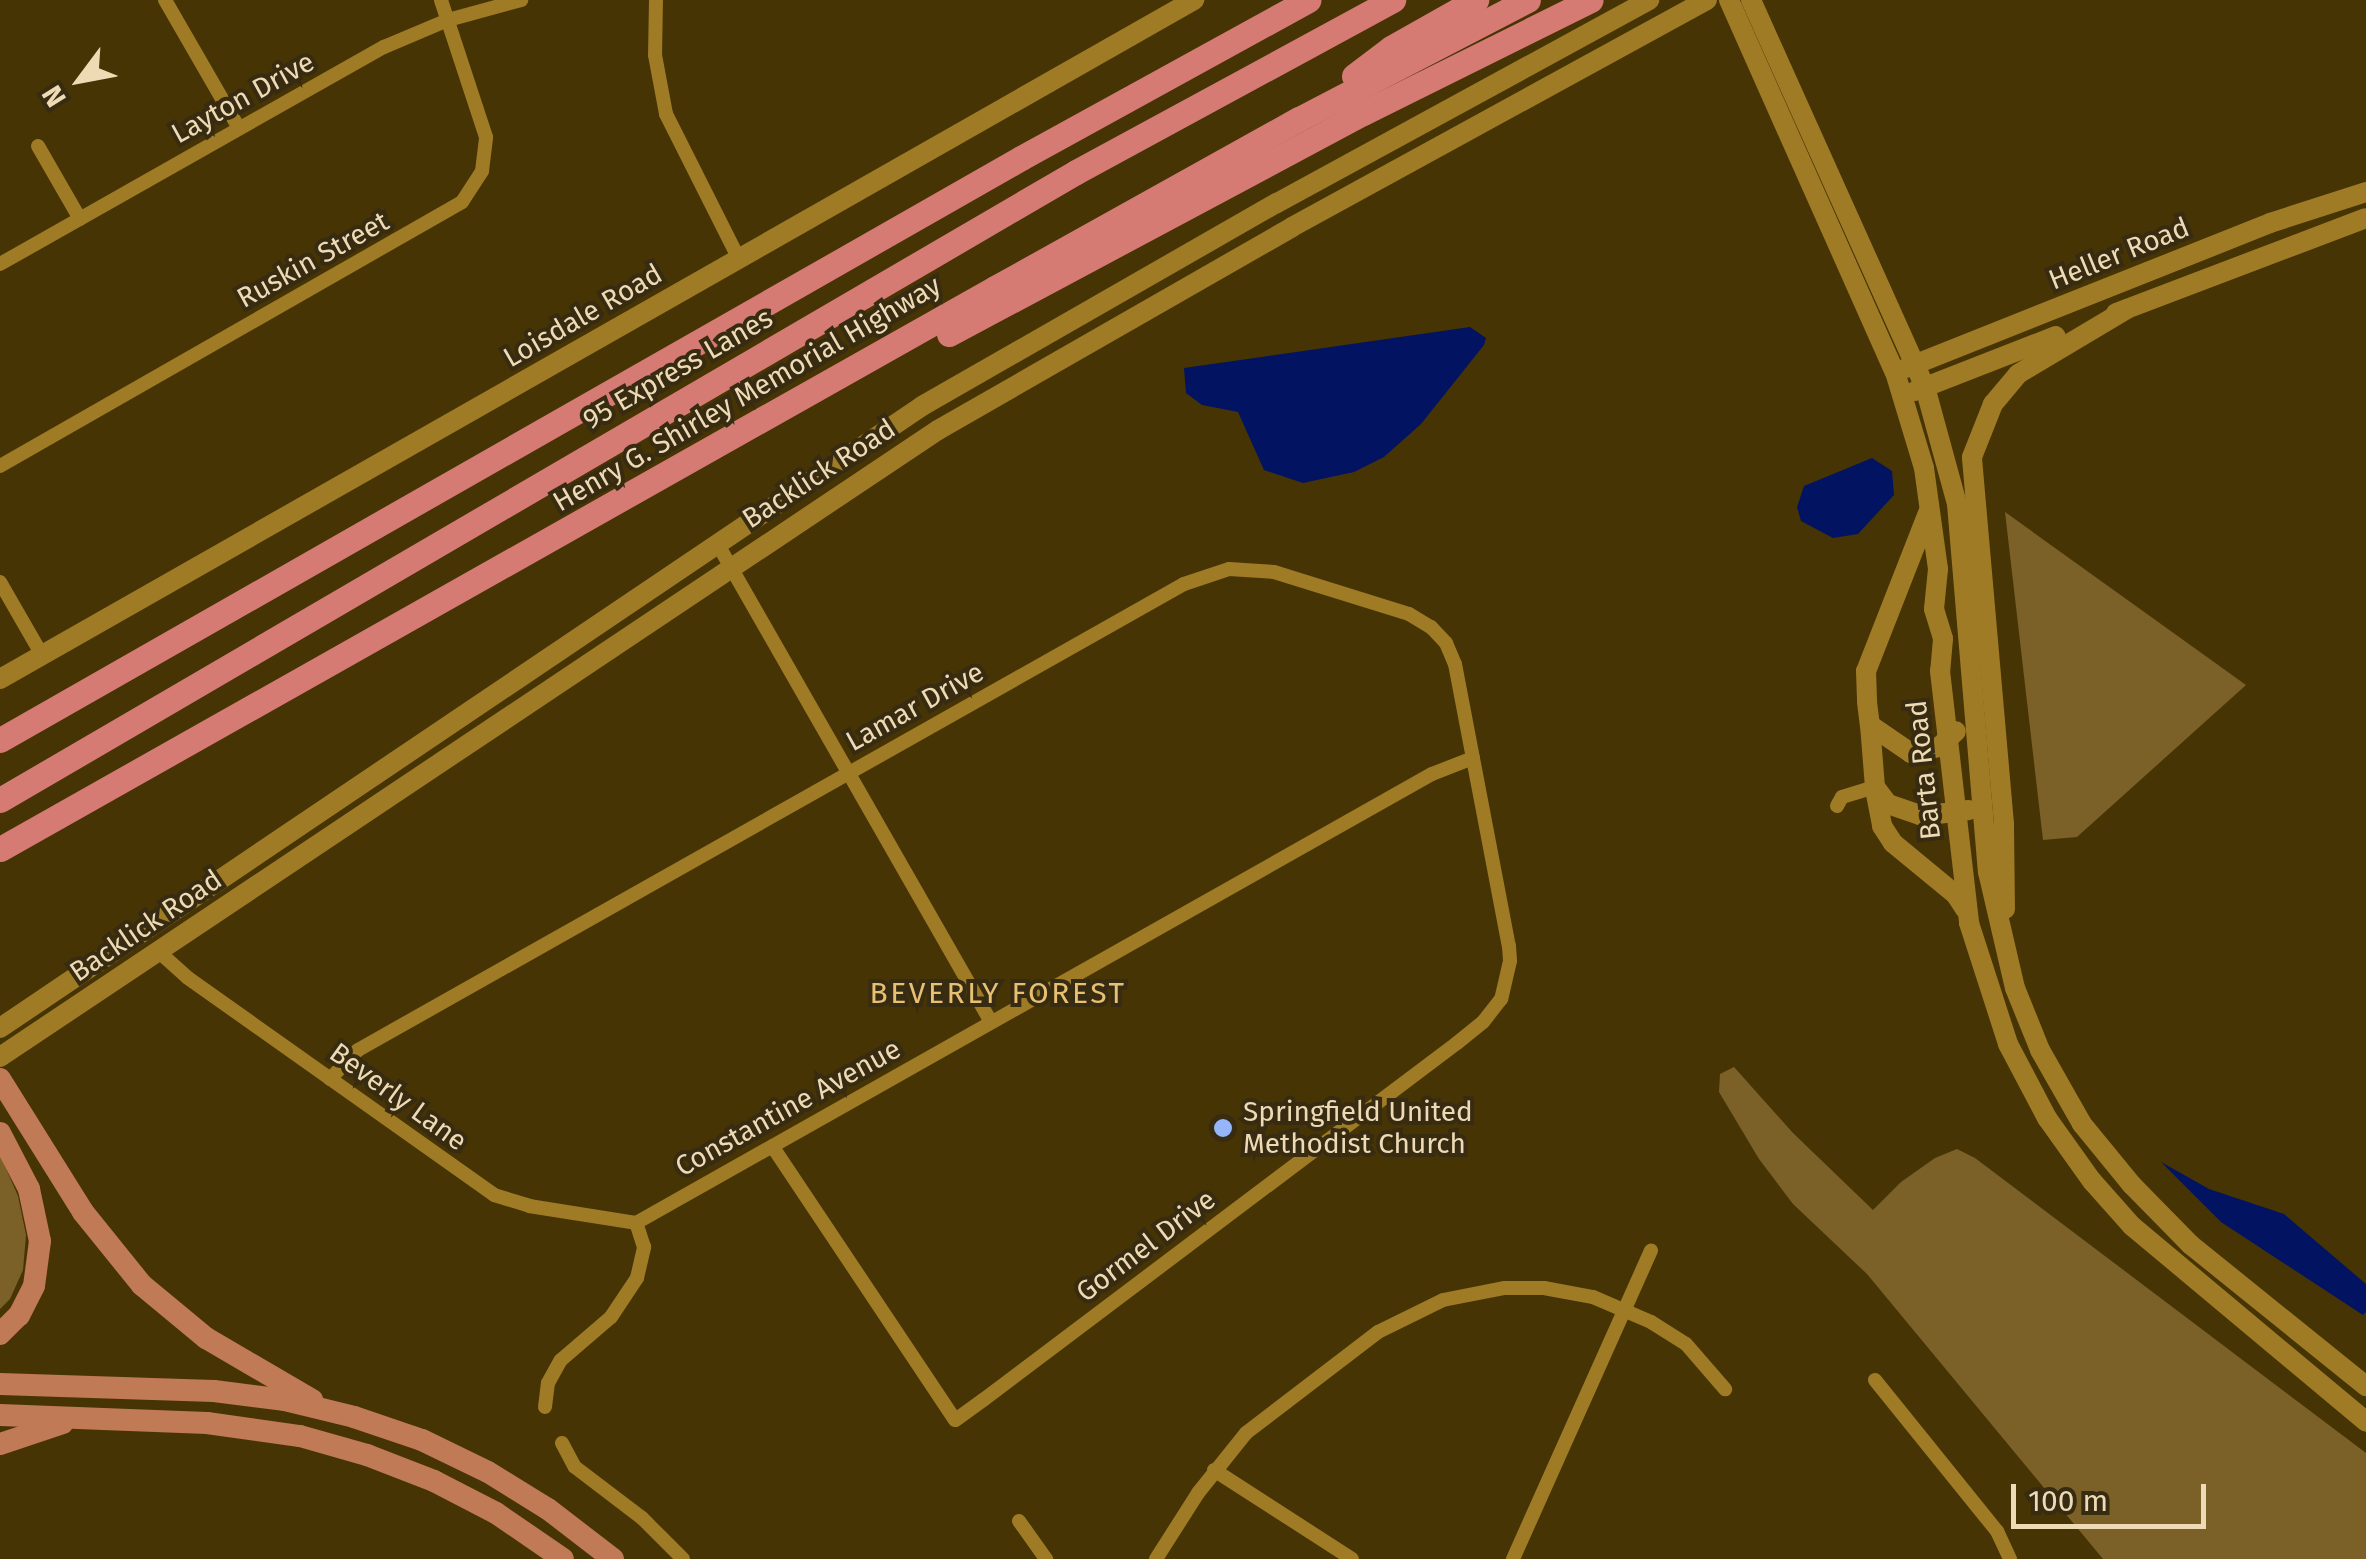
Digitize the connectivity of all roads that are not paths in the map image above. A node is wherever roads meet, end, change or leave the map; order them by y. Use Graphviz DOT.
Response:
graph roads {
  1 [pos="165,0"];
  2 [pos="441,0"];
  3 [pos="521,0"];
  4 [pos="656,0"];
  5 [pos="1194,0"];
  6 [pos="1308,0"];
  7 [pos="1393,0"];
  8 [pos="1476,0"];
  9 [pos="1528,0"];
  10 [pos="1591,0"];
  11 [pos="1648,0"];
  12 [pos="1707,0"];
  13 [pos="1729,0"];
  14 [pos="1751,0"];
  15 [pos="448,20"];
  16 [pos="1299,120"];
  17 [pos="239,128"];
  18 [pos="38,146"];
  19 [pos="2366,192"];
  20 [pos="2366,218"];
  21 [pos="80,219"];
  22 [pos="738,258"];
  23 [pos="0,264"];
  24 [pos="2128,309"];
  25 [pos="1917,364"];
  26 [pos="1895,372"];
  27 [pos="1925,387"];
  28 [pos="1904,396"];
  29 [pos="0,466"];
  30 [pos="671,471"];
  31 [pos="1950,480"];
  32 [pos="1930,506"];
  33 [pos="1978,530"];
  34 [pos="718,542"];
  35 [pos="731,564"];
  36 [pos="0,582"];
  37 [pos="42,655"];
  38 [pos="0,679"];
  39 [pos="56,708"];
  40 [pos="1975,709"];
  41 [pos="133,721"];
  42 [pos="1870,725"];
  43 [pos="0,731"];
  44 [pos="1949,739"];
  45 [pos="0,740"];
  46 [pos="1473,758"];
  47 [pos="850,772"];
  48 [pos="0,782"];
  49 [pos="1875,787"];
  50 [pos="1983,797"];
  51 [pos="0,800"];
  52 [pos="1837,806"];
  53 [pos="1956,813"];
  54 [pos="0,850"];
  55 [pos="1968,914"];
  56 [pos="2002,942"];
  57 [pos="158,951"];
  58 [pos="991,1022"];
  59 [pos="0,1028"];
  60 [pos="0,1057"];
  61 [pos="0,1079"];
  62 [pos="330,1079"];
  63 [pos="0,1133"];
  64 [pos="772,1146"];
  65 [pos="636,1223"];
  66 [pos="1651,1251"];
  67 [pos="1626,1310"];
  68 [pos="0,1334"];
  69 [pos="2326,1352"];
  70 [pos="2366,1360"];
  71 [pos="1875,1380"];
  72 [pos="0,1384"];
  73 [pos="2366,1386"];
  74 [pos="1725,1389"];
  75 [pos="545,1407"];
  76 [pos="332,1411"];
  77 [pos="0,1415"];
  78 [pos="2364,1417"];
  79 [pos="79,1418"];
  80 [pos="562,1442"];
  81 [pos="0,1444"];
  82 [pos="1214,1470"];
  83 [pos="1018,1520"];
  84 [pos="563,1559"];
  85 [pos="614,1559"];
  86 [pos="683,1559"];
  87 [pos="1046,1559"];
  88 [pos="1156,1559"];
  89 [pos="1352,1559"];
  90 [pos="1513,1559"];
  91 [pos="2010,1559"];
  1 -- 17 [label="street"];
  2 -- 15 [label="street, Ruskin Street"];
  3 -- 15 [label="street, Layton Drive"];
  4 -- 22 [label="street"];
  5 -- 22 [label="street, Loisdale Road"];
  6 -- 39 [label="highway"];
  7 -- 41 [label="highway, 95 Express Lanes"];
  8 -- 16 [label="highway"];
  9 -- 16 [label="highway, Henry G. Shirley Memorial Highway"];
  10 -- 30 [label="highway"];
  11 -- 34 [label="street, Backlick Road"];
  12 -- 35 [label="street, Backlick Road"];
  13 -- 26 [label="street, Barta Road"];
  14 -- 25 [label="street, Barta Road"];
  15 -- 17 [label="street, Layton Drive"];
  15 -- 29 [label="street, Ruskin Street"];
  16 -- 30 [label="highway, Henry G. Shirley Memorial Highway"];
  17 -- 21 [label="street, Layton Drive"];
  18 -- 21 [label="street"];
  19 -- 25 [label="street, Heller Road"];
  20 -- 24 [label="street, Heller Road"];
  21 -- 23 [label="street, Layton Drive"];
  22 -- 37 [label="street, Loisdale Road"];
  24 -- 27 [label="street, Heller Road"];
  24 -- 33 [label="street"];
  25 -- 26 [label="street, Heller Road"];
  25 -- 27 [label="street, Barta Road"];
  26 -- 28 [label="street, Barta Road"];
  27 -- 28 [label="street, Heller Road"];
  27 -- 31 [label="street, Barta Road"];
  28 -- 32 [label="street, Barta Road"];
  30 -- 54 [label="highway, Henry G. Shirley Memorial Highway"];
  31 -- 33 [label="street"];
  31 -- 40 [label="street, Barta Road"];
  32 -- 42 [label="street"];
  32 -- 44 [label="street, Barta Road"];
  33 -- 56 [label="street"];
  34 -- 35 [label="street"];
  34 -- 59 [label="street, Backlick Road"];
  35 -- 47 [label="street"];
  35 -- 57 [label="street, Backlick Road"];
  36 -- 37 [label="street"];
  37 -- 38 [label="street, Loisdale Road"];
  39 -- 43 [label="highway"];
  39 -- 45 [label="highway"];
  40 -- 44 [label="street"];
  40 -- 50 [label="street, Barta Road"];
  41 -- 48 [label="highway"];
  41 -- 51 [label="highway, 95 Express Lanes"];
  42 -- 44 [label="street"];
  42 -- 49 [label="street"];
  44 -- 53 [label="street, Barta Road"];
  46 -- 47 [label="street, Lamar Drive"];
  46 -- 58 [label="street, Constantine Avenue"];
  46 -- 64 [label="street, Gormel Drive"];
  47 -- 58 [label="street"];
  47 -- 62 [label="street, Lamar Drive"];
  49 -- 52 [label="street"];
  49 -- 53 [label="street"];
  49 -- 55 [label="street"];
  50 -- 53 [label="street"];
  50 -- 56 [label="street, Barta Road"];
  53 -- 55 [label="street, Barta Road"];
  55 -- 78 [label="street, Barta Road"];
  56 -- 69 [label="street, Barta Road"];
  57 -- 60 [label="street, Backlick Road"];
  57 -- 62 [label="street, Beverly Lane"];
  58 -- 64 [label="street, Constantine Avenue"];
  61 -- 76 [label="main road"];
  62 -- 65 [label="street, Beverly Lane"];
  63 -- 68 [label="main road"];
  64 -- 65 [label="street, Constantine Avenue"];
  65 -- 75 [label="street"];
  66 -- 67 [label="street"];
  67 -- 74 [label="street"];
  67 -- 82 [label="street"];
  67 -- 90 [label="street"];
  69 -- 70 [label="street"];
  69 -- 73 [label="street, Barta Road"];
  71 -- 91 [label="street"];
  72 -- 76 [label="main road"];
  76 -- 85 [label="main road"];
  77 -- 79 [label="main road"];
  79 -- 81 [label="main road"];
  79 -- 84 [label="main road"];
  80 -- 86 [label="street"];
  82 -- 88 [label="street"];
  82 -- 89 [label="street"];
  83 -- 87 [label="street"];
}
